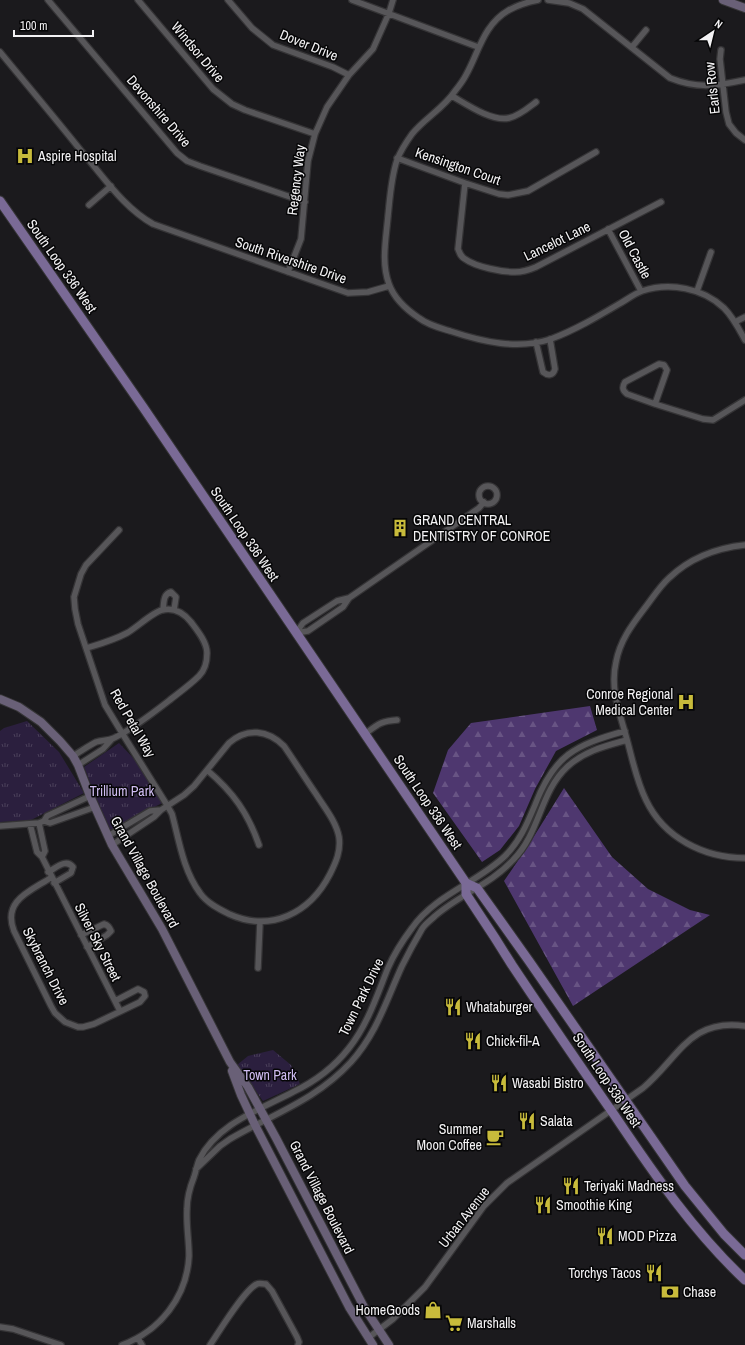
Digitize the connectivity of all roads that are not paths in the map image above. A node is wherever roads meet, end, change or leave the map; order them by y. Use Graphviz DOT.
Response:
graph roads {
  1 [pos="48,0"];
  2 [pos="138,0"];
  3 [pos="228,0"];
  4 [pos="352,0"];
  5 [pos="393,0"];
  6 [pos="538,0"];
  7 [pos="548,0"];
  8 [pos="723,0"];
  9 [pos="523,2"];
  10 [pos="745,8"];
  11 [pos="389,13"];
  12 [pos="646,30"];
  13 [pos="478,47"];
  14 [pos="632,47"];
  15 [pos="721,50"];
  16 [pos="0,52"];
  17 [pos="349,75"];
  18 [pos="745,80"];
  19 [pos="723,85"];
  20 [pos="452,96"];
  21 [pos="536,102"];
  22 [pos="315,134"];
  23 [pos="745,140"];
  24 [pos="596,152"];
  25 [pos="397,158"];
  26 [pos="464,183"];
  27 [pos="111,186"];
  28 [pos="0,202"];
  29 [pos="305,202"];
  30 [pos="661,202"];
  31 [pos="89,205"];
  32 [pos="608,229"];
  33 [pos="711,252"];
  34 [pos="288,272"];
  35 [pos="389,286"];
  36 [pos="641,291"];
  37 [pos="697,291"];
  38 [pos="745,317"];
  39 [pos="735,322"];
  40 [pos="550,339"];
  41 [pos="745,340"];
  42 [pos="536,342"];
  43 [pos="745,400"];
  44 [pos="655,404"];
  45 [pos="484,502"];
  46 [pos="119,530"];
  47 [pos="745,545"];
  48 [pos="349,598"];
  49 [pos="163,610"];
  50 [pos="174,610"];
  51 [pos="296,633"];
  52 [pos="87,648"];
  53 [pos="0,699"];
  54 [pos="397,720"];
  55 [pos="625,731"];
  56 [pos="122,733"];
  57 [pos="365,734"];
  58 [pos="112,739"];
  59 [pos="627,740"];
  60 [pos="72,756"];
  61 [pos="78,765"];
  62 [pos="207,770"];
  63 [pos="90,796"];
  64 [pos="168,805"];
  65 [pos="95,806"];
  66 [pos="161,810"];
  67 [pos="41,822"];
  68 [pos="30,824"];
  69 [pos="0,826"];
  70 [pos="524,831"];
  71 [pos="532,835"];
  72 [pos="108,836"];
  73 [pos="112,845"];
  74 [pos="260,845"];
  75 [pos="42,857"];
  76 [pos="745,858"];
  77 [pos="48,872"];
  78 [pos="53,880"];
  79 [pos="466,883"];
  80 [pos="477,888"];
  81 [pos="466,894"];
  82 [pos="260,922"];
  83 [pos="82,935"];
  84 [pos="87,947"];
  85 [pos="258,968"];
  86 [pos="115,1001"];
  87 [pos="120,1011"];
  88 [pos="745,1026"];
  89 [pos="230,1062"];
  90 [pos="625,1100"];
  91 [pos="260,1109"];
  92 [pos="610,1110"];
  93 [pos="250,1114"];
  94 [pos="266,1120"];
  95 [pos="255,1125"];
  96 [pos="196,1169"];
  97 [pos="306,1196"];
  98 [pos="295,1202"];
  99 [pos="745,1255"];
  100 [pos="343,1268"];
  101 [pos="332,1274"];
  102 [pos="745,1280"];
  103 [pos="0,1326"];
  104 [pos="378,1331"];
  105 [pos="138,1338"];
  106 [pos="371,1342"];
  107 [pos="298,1344"];
  108 [pos="61,1345"];
  109 [pos="122,1345"];
  110 [pos="142,1345"];
  111 [pos="210,1345"];
  112 [pos="389,1345"];
  1 -- 29 [label="street, Devonshire Drive"];
  2 -- 22 [label="street, Windsor Drive"];
  3 -- 17 [label="street, Dover Drive"];
  4 -- 11 [label="street"];
  5 -- 11 [label="street, Regency Way"];
  6 -- 9 [label="street"];
  7 -- 14 [label="street"];
  8 -- 10 [label="street"];
  9 -- 13 [label="street"];
  11 -- 13 [label="street"];
  11 -- 17 [label="street, Regency Way"];
  12 -- 14 [label="street"];
  13 -- 20 [label="street"];
  14 -- 19 [label="street"];
  15 -- 19 [label="street, Earls Row"];
  16 -- 27 [label="street, South Rivershire Drive"];
  17 -- 22 [label="street, Regency Way"];
  18 -- 19 [label="street"];
  19 -- 23 [label="street, Earls Row"];
  20 -- 21 [label="street"];
  20 -- 25 [label="street"];
  22 -- 29 [label="street, Regency Way"];
  24 -- 26 [label="street, Kensington Court"];
  25 -- 26 [label="street, Kensington Court"];
  25 -- 35 [label="street"];
  26 -- 32 [label="street, Lancelot Lane"];
  27 -- 31 [label="street"];
  27 -- 34 [label="street, South Rivershire Drive"];
  28 -- 51 [label="main road, South Loop 336 West"];
  29 -- 34 [label="street, Regency Way"];
  30 -- 32 [label="street, Lancelot Lane"];
  32 -- 36 [label="street, Old Castle"];
  33 -- 37 [label="street"];
  34 -- 35 [label="street, South Rivershire Drive"];
  35 -- 42 [label="street"];
  36 -- 37 [label="street"];
  36 -- 40 [label="street"];
  37 -- 39 [label="street"];
  38 -- 39 [label="street"];
  39 -- 41 [label="street"];
  40 -- 42 [label="street"];
  40 -- 42 [label="street"];
  43 -- 44 [label="street"];
  44 -- 44 [label="street"];
  45 -- 48 [label="street"];
  46 -- 52 [label="street, Red Petal Way"];
  47 -- 55 [label="street"];
  48 -- 51 [label="street"];
  48 -- 51 [label="street"];
  49 -- 50 [label="street"];
  49 -- 50 [label="street"];
  49 -- 52 [label="street"];
  50 -- 56 [label="street"];
  51 -- 57 [label="main road, South Loop 336 West"];
  52 -- 56 [label="street, Red Petal Way"];
  53 -- 60 [label="street, Grand Village Boulevard"];
  54 -- 57 [label="street"];
  55 -- 59 [label="street"];
  55 -- 70 [label="street, Town Park Drive"];
  56 -- 58 [label="street"];
  56 -- 64 [label="street, Red Petal Way"];
  57 -- 79 [label="main road, South Loop 336 West"];
  58 -- 60 [label="street"];
  58 -- 61 [label="street"];
  59 -- 71 [label="street, Town Park Drive"];
  59 -- 76 [label="street"];
  60 -- 61 [label="street, Grand Village Boulevard"];
  61 -- 63 [label="street, Grand Village Boulevard"];
  62 -- 64 [label="street, Red Petal Way"];
  62 -- 74 [label="street"];
  62 -- 82 [label="street, Red Petal Way"];
  63 -- 65 [label="street, Grand Village Boulevard"];
  63 -- 67 [label="street"];
  64 -- 66 [label="street, Red Petal Way"];
  64 -- 82 [label="street, Red Petal Way"];
  65 -- 67 [label="street"];
  65 -- 72 [label="street, Grand Village Boulevard"];
  66 -- 72 [label="street"];
  66 -- 73 [label="street, Red Petal Way"];
  67 -- 68 [label="street"];
  67 -- 75 [label="street, Silver Sky Street"];
  68 -- 69 [label="street"];
  68 -- 75 [label="street, Silver Sky Street"];
  70 -- 71 [label="street"];
  70 -- 79 [label="street, Town Park Drive"];
  71 -- 80 [label="street, Town Park Drive"];
  72 -- 73 [label="street, Grand Village Boulevard"];
  73 -- 89 [label="street, Grand Village Boulevard"];
  75 -- 77 [label="street, Silver Sky Street"];
  77 -- 78 [label="street, Silver Sky Street"];
  77 -- 78 [label="street"];
  78 -- 83 [label="street, Silver Sky Street"];
  78 -- 87 [label="street, Skybranch Drive"];
  79 -- 80 [label="main road"];
  79 -- 81 [label="main road"];
  79 -- 91 [label="street, Town Park Drive"];
  80 -- 81 [label="street, Town Park Drive"];
  80 -- 90 [label="main road, South Loop 336 West"];
  81 -- 92 [label="main road, South Loop 336 West"];
  81 -- 94 [label="street, Town Park Drive"];
  82 -- 85 [label="street"];
  83 -- 84 [label="street, Silver Sky Street"];
  83 -- 84 [label="street"];
  84 -- 86 [label="street, Silver Sky Street"];
  86 -- 87 [label="street, Silver Sky Street"];
  86 -- 87 [label="street, Skybranch Drive"];
  88 -- 90 [label="street, Urban Avenue"];
  89 -- 91 [label="street, Grand Village Boulevard"];
  89 -- 93 [label="street, Grand Village Boulevard"];
  90 -- 92 [label="street, Urban Avenue"];
  90 -- 99 [label="main road, South Loop 336 West"];
  91 -- 93 [label="street, Town Park Drive"];
  91 -- 94 [label="street, Grand Village Boulevard"];
  92 -- 102 [label="main road, South Loop 336 West"];
  92 -- 104 [label="street, Urban Avenue"];
  93 -- 95 [label="street, Grand Village Boulevard"];
  93 -- 96 [label="street, Town Park Drive"];
  94 -- 95 [label="street, Town Park Drive"];
  94 -- 97 [label="street, Grand Village Boulevard"];
  95 -- 96 [label="street, Town Park Drive"];
  95 -- 98 [label="street, Grand Village Boulevard"];
  96 -- 105 [label="street, Town Park Drive"];
  97 -- 98 [label="street"];
  97 -- 100 [label="street, Grand Village Boulevard"];
  98 -- 101 [label="street, Grand Village Boulevard"];
  100 -- 101 [label="street"];
  100 -- 104 [label="street, Grand Village Boulevard"];
  101 -- 106 [label="street, Grand Village Boulevard"];
  103 -- 108 [label="street"];
  104 -- 106 [label="street, Urban Avenue"];
  104 -- 112 [label="street, Grand Village Boulevard"];
  105 -- 109 [label="street, Town Park Drive"];
  105 -- 110 [label="street"];
  107 -- 111 [label="street"];
}
